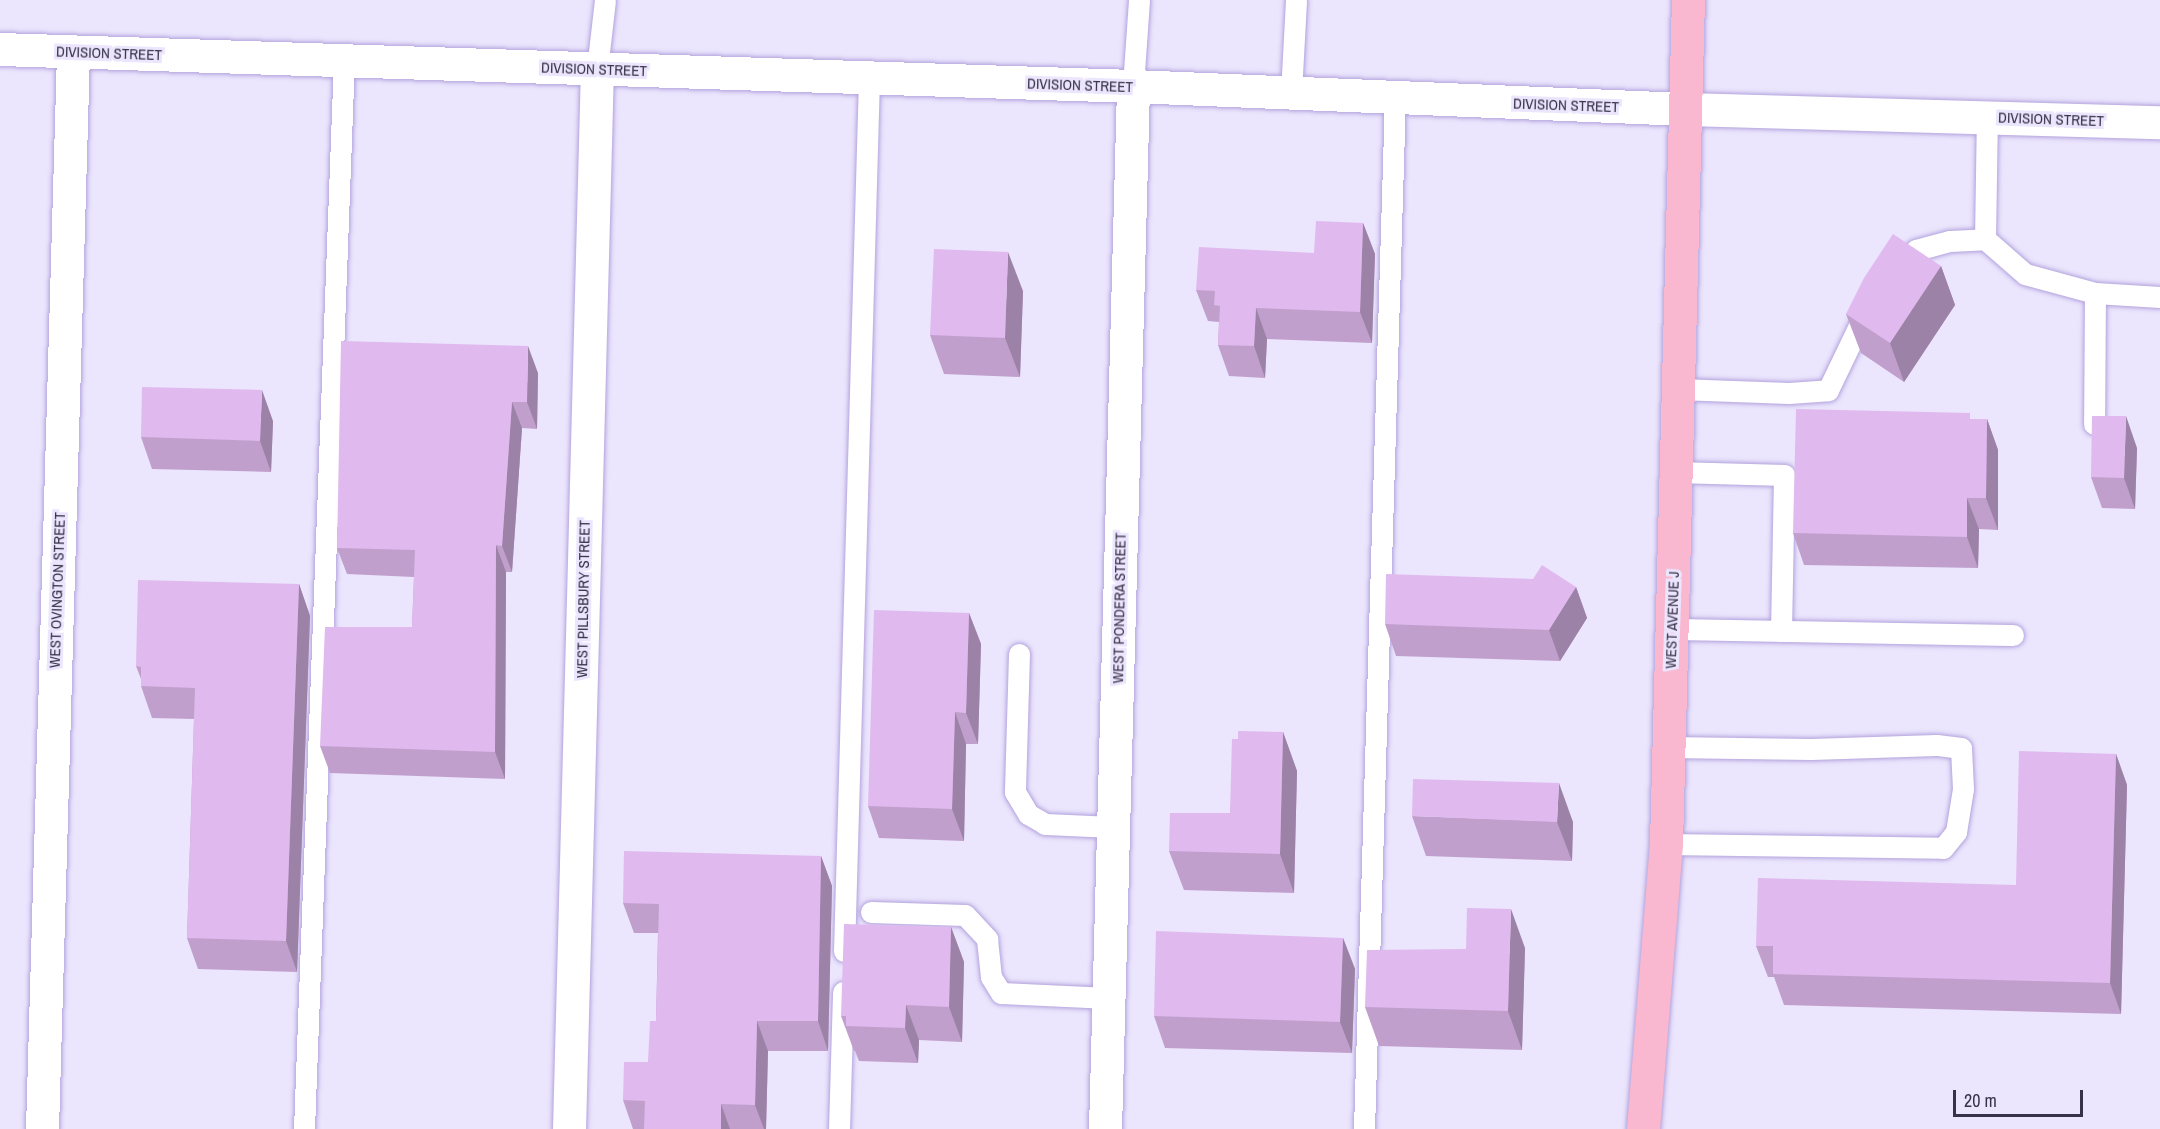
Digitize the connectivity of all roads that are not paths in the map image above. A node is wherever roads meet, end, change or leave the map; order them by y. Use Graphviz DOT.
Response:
graph roads {
  1 [pos="606,0"];
  2 [pos="1139,0"];
  3 [pos="1296,0"];
  4 [pos="1688,0"];
  5 [pos="0,49"];
  6 [pos="73,52"];
  7 [pos="344,61"];
  8 [pos="597,69"];
  9 [pos="869,78"];
  10 [pos="1133,86"];
  11 [pos="1291,93"];
  12 [pos="1395,99"];
  13 [pos="1685,109"];
  14 [pos="1988,117"];
  15 [pos="2160,122"];
  16 [pos="1985,239"];
  17 [pos="2095,293"];
  18 [pos="2160,297"];
  19 [pos="1678,389"];
  20 [pos="2094,424"];
  21 [pos="1676,472"];
  22 [pos="1672,629"];
  23 [pos="1781,631"];
  24 [pos="2013,635"];
  25 [pos="1019,654"];
  26 [pos="1668,747"];
  27 [pos="1113,827"];
  28 [pos="1666,844"];
  29 [pos="871,912"];
  30 [pos="1109,998"];
  31 [pos="42,1129"];
  32 [pos="304,1129"];
  33 [pos="569,1129"];
  34 [pos="839,1129"];
  35 [pos="1106,1129"];
  36 [pos="1365,1129"];
  37 [pos="1643,1129"];
  1 -- 8 [label="lane"];
  2 -- 10 [label="lane"];
  3 -- 11 [label="lane"];
  4 -- 13 [label="main road, WEST AVENUE J"];
  5 -- 6 [label="street, DIVISION STREET"];
  6 -- 7 [label="street, DIVISION STREET"];
  6 -- 31 [label="street, WEST OVINGTON STREET"];
  7 -- 8 [label="street, DIVISION STREET"];
  7 -- 32 [label="lane"];
  8 -- 9 [label="street, DIVISION STREET"];
  8 -- 33 [label="street, WEST PILLSBURY STREET"];
  9 -- 10 [label="street, DIVISION STREET"];
  9 -- 34 [label="lane"];
  10 -- 11 [label="street, DIVISION STREET"];
  10 -- 27 [label="street, WEST PONDERA STREET"];
  11 -- 12 [label="street, DIVISION STREET"];
  12 -- 13 [label="street, DIVISION STREET"];
  12 -- 36 [label="lane"];
  13 -- 14 [label="street, DIVISION STREET"];
  13 -- 19 [label="main road, WEST AVENUE J"];
  14 -- 15 [label="street, DIVISION STREET"];
  14 -- 16 [label="lane"];
  16 -- 17 [label="lane"];
  16 -- 19 [label="lane"];
  17 -- 18 [label="lane"];
  17 -- 20 [label="lane"];
  19 -- 21 [label="main road, WEST AVENUE J"];
  21 -- 22 [label="main road, WEST AVENUE J"];
  21 -- 23 [label="lane"];
  22 -- 23 [label="lane"];
  22 -- 26 [label="main road, WEST AVENUE J"];
  23 -- 24 [label="lane"];
  25 -- 27 [label="lane"];
  26 -- 28 [label="main road, WEST AVENUE J"];
  26 -- 28 [label="lane"];
  27 -- 30 [label="street, WEST PONDERA STREET"];
  28 -- 37 [label="main road, WEST AVENUE J"];
  29 -- 30 [label="lane"];
  30 -- 35 [label="street, WEST PONDERA STREET"];
}
